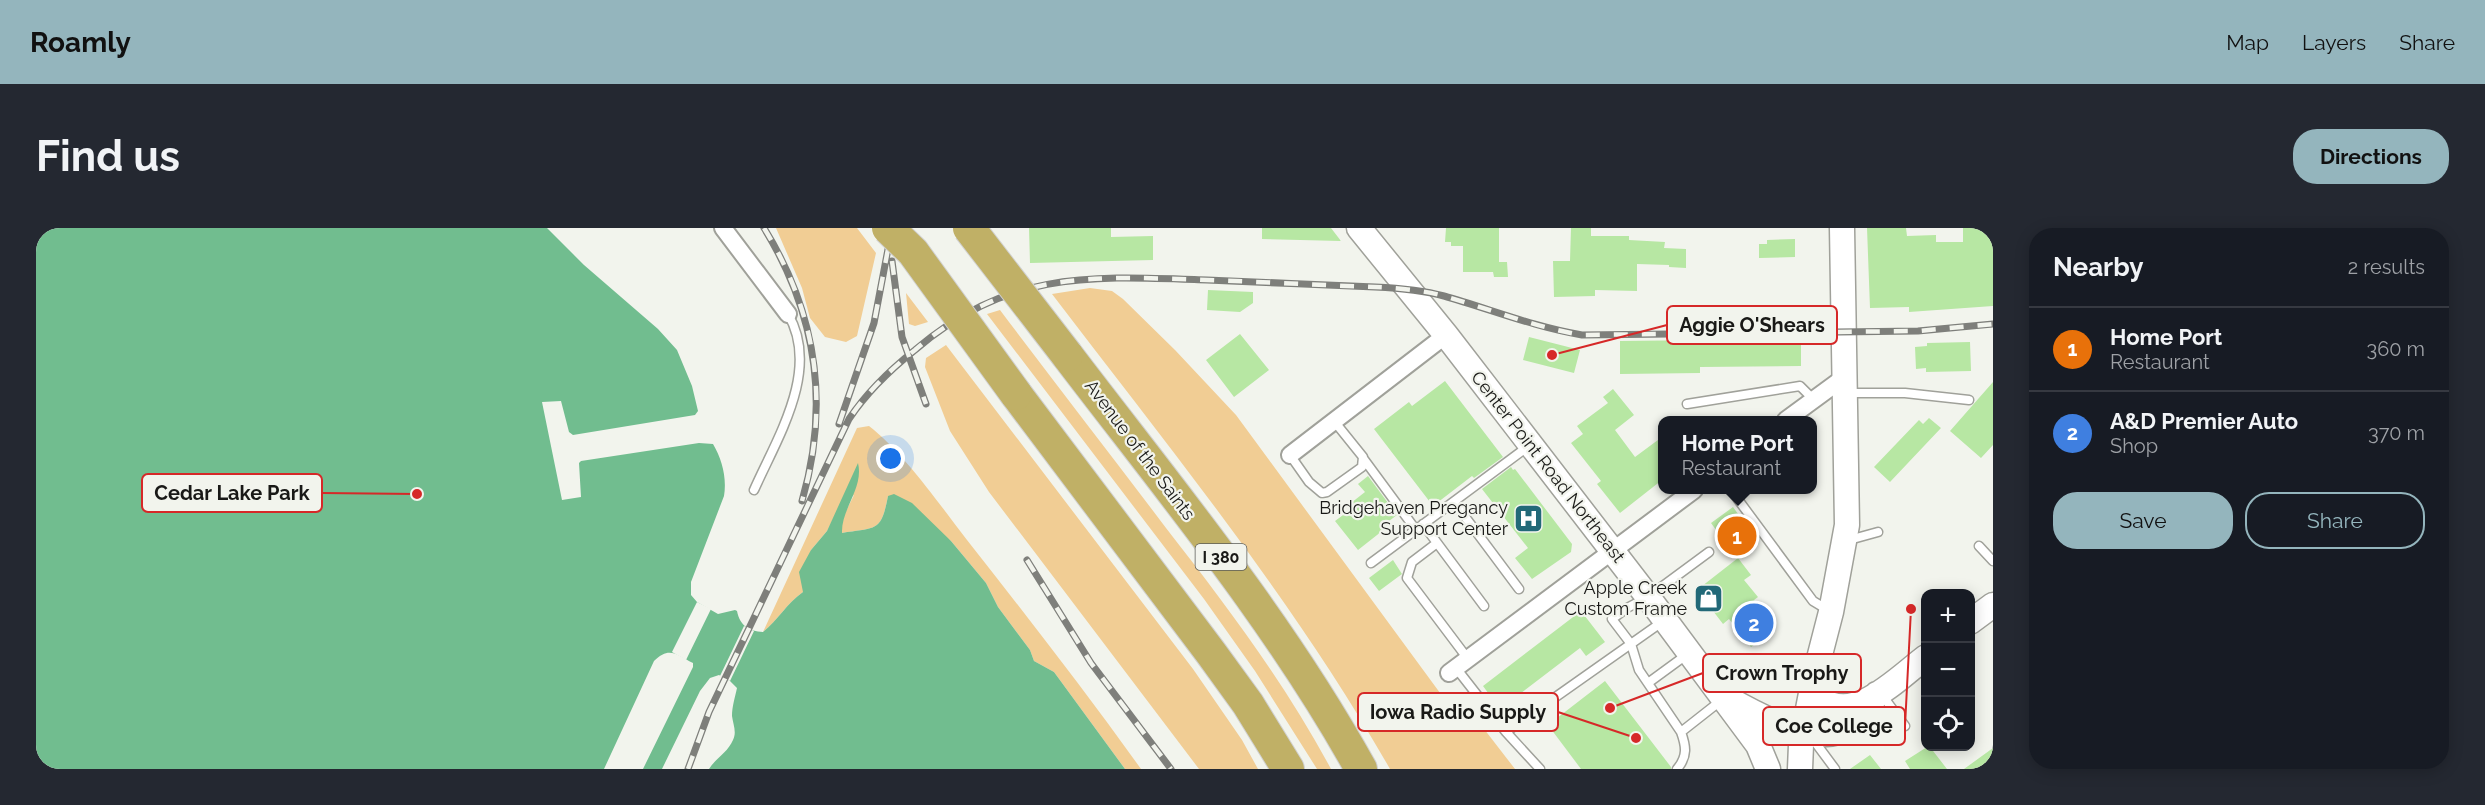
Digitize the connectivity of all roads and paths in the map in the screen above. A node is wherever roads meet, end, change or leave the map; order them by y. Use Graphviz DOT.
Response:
graph roads {
  1 [pos="723,228"];
  2 [pos="888,228"];
  3 [pos="969,228"];
  4 [pos="980,228"];
  5 [pos="1359,228"];
  6 [pos="1842,228"];
  7 [pos="904,240"];
  8 [pos="1012,283"];
  9 [pos="788,314"];
  10 [pos="1446,335"];
  11 [pos="1847,384"];
  12 [pos="1814,400"];
  13 [pos="1969,400"];
  14 [pos="1687,404"];
  15 [pos="1792,416"];
  16 [pos="1334,421"];
  17 [pos="1530,445"];
  18 [pos="1290,455"];
  19 [pos="1363,457"];
  20 [pos="754,490"];
  21 [pos="1687,494"];
  22 [pos="1735,494"];
  23 [pos="1454,501"];
  24 [pos="1420,527"];
  25 [pos="1878,532"];
  26 [pos="1845,541"];
  27 [pos="1437,543"];
  28 [pos="1979,546"];
  29 [pos="1612,552"];
  30 [pos="1709,552"];
  31 [pos="1993,561"];
  32 [pos="1371,563"];
  33 [pos="1519,589"];
  34 [pos="1648,597"];
  35 [pos="1993,605"];
  36 [pos="1484,606"];
  37 [pos="1831,612"];
  38 [pos="1975,619"];
  39 [pos="1665,620"];
  40 [pos="1631,644"];
  41 [pos="1689,653"];
  42 [pos="1921,661"];
  43 [pos="1458,667"];
  44 [pos="1814,678"];
  45 [pos="1648,683"];
  46 [pos="1879,693"];
  47 [pos="1724,699"];
  48 [pos="1905,726"];
  49 [pos="1506,732"];
  50 [pos="1681,732"];
  51 [pos="1806,732"];
  52 [pos="1288,769"];
  53 [pos="1361,769"];
  54 [pos="1540,769"];
  55 [pos="1677,769"];
  56 [pos="1768,769"];
  57 [pos="1800,769"];
  58 [pos="1835,769"];
  1 -- 9 [label="street"];
  2 -- 7 [label="highway, bridge"];
  3 -- 8 [label="highway, Avenue of the Saints / I 380, bridge"];
  4 -- 8 [label="highway, bridge"];
  5 -- 10 [label="main road, Center Point Road Northeast"];
  6 -- 11 [label="main road"];
  7 -- 52 [label="highway, bridge"];
  8 -- 53 [label="highway, Avenue of the Saints / I 380, bridge"];
  9 -- 20 [label="lane"];
  10 -- 16 [label="street"];
  10 -- 17 [label="main road, Center Point Road Northeast"];
  11 -- 12 [label="street"];
  11 -- 13 [label="lane"];
  11 -- 26 [label="main road"];
  12 -- 14 [label="lane"];
  12 -- 15 [label="street"];
  16 -- 18 [label="street"];
  16 -- 19 [label="lane"];
  17 -- 23 [label="lane"];
  17 -- 29 [label="main road, Center Point Road Northeast"];
  18 -- 19 [label="lane"];
  19 -- 24 [label="lane"];
  21 -- 29 [label="street"];
  22 -- 37 [label="lane"];
  23 -- 24 [label="lane"];
  23 -- 33 [label="lane"];
  24 -- 27 [label="lane"];
  24 -- 32 [label="lane"];
  25 -- 26 [label="lane"];
  26 -- 37 [label="main road"];
  27 -- 36 [label="lane"];
  27 -- 43 [label="lane"];
  28 -- 31 [label="lane"];
  29 -- 34 [label="main road, Center Point Road Northeast"];
  29 -- 43 [label="street"];
  30 -- 34 [label="lane"];
  34 -- 39 [label="main road, Center Point Road Northeast"];
  34 -- 40 [label="lane"];
  35 -- 38 [label="main road"];
  37 -- 44 [label="main road"];
  39 -- 40 [label="lane"];
  39 -- 41 [label="main road, Center Point Road Northeast"];
  40 -- 45 [label="lane"];
  40 -- 49 [label="lane"];
  41 -- 45 [label="lane"];
  41 -- 47 [label="main road, Center Point Road Northeast"];
  42 -- 46 [label="main road"];
  43 -- 49 [label="lane"];
  44 -- 46 [label="main road"];
  44 -- 51 [label="main road"];
  45 -- 50 [label="lane"];
  46 -- 48 [label="lane"];
  46 -- 51 [label="main road"];
  47 -- 50 [label="lane"];
  47 -- 51 [label="main road"];
  47 -- 56 [label="main road, Center Point Road Northeast"];
  49 -- 54 [label="lane"];
  50 -- 55 [label="lane"];
  51 -- 57 [label="main road"];
  51 -- 58 [label="lane"];
}
